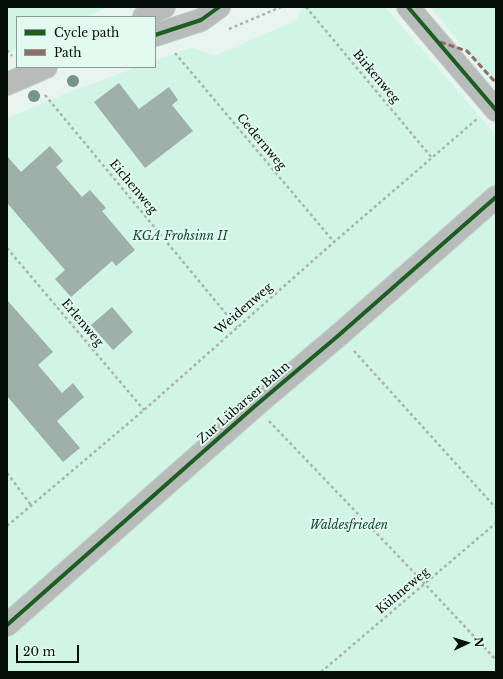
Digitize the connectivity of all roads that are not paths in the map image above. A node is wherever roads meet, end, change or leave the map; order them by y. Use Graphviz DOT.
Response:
graph roads {
  1 [pos="164,7"];
  2 [pos="219,7"];
  3 [pos="414,9"];
  4 [pos="146,16"];
  5 [pos="156,35"];
  6 [pos="44,68"];
  7 [pos="7,84"];
  8 [pos="494,108"];
  9 [pos="496,197"];
  10 [pos="7,625"];
  1 -- 4 [label="street"];
  2 -- 5 [label="street"];
  3 -- 8 [label="street"];
  6 -- 7 [label="street"];
  9 -- 10 [label="street, Zur Lübarser Bahn"];
}
